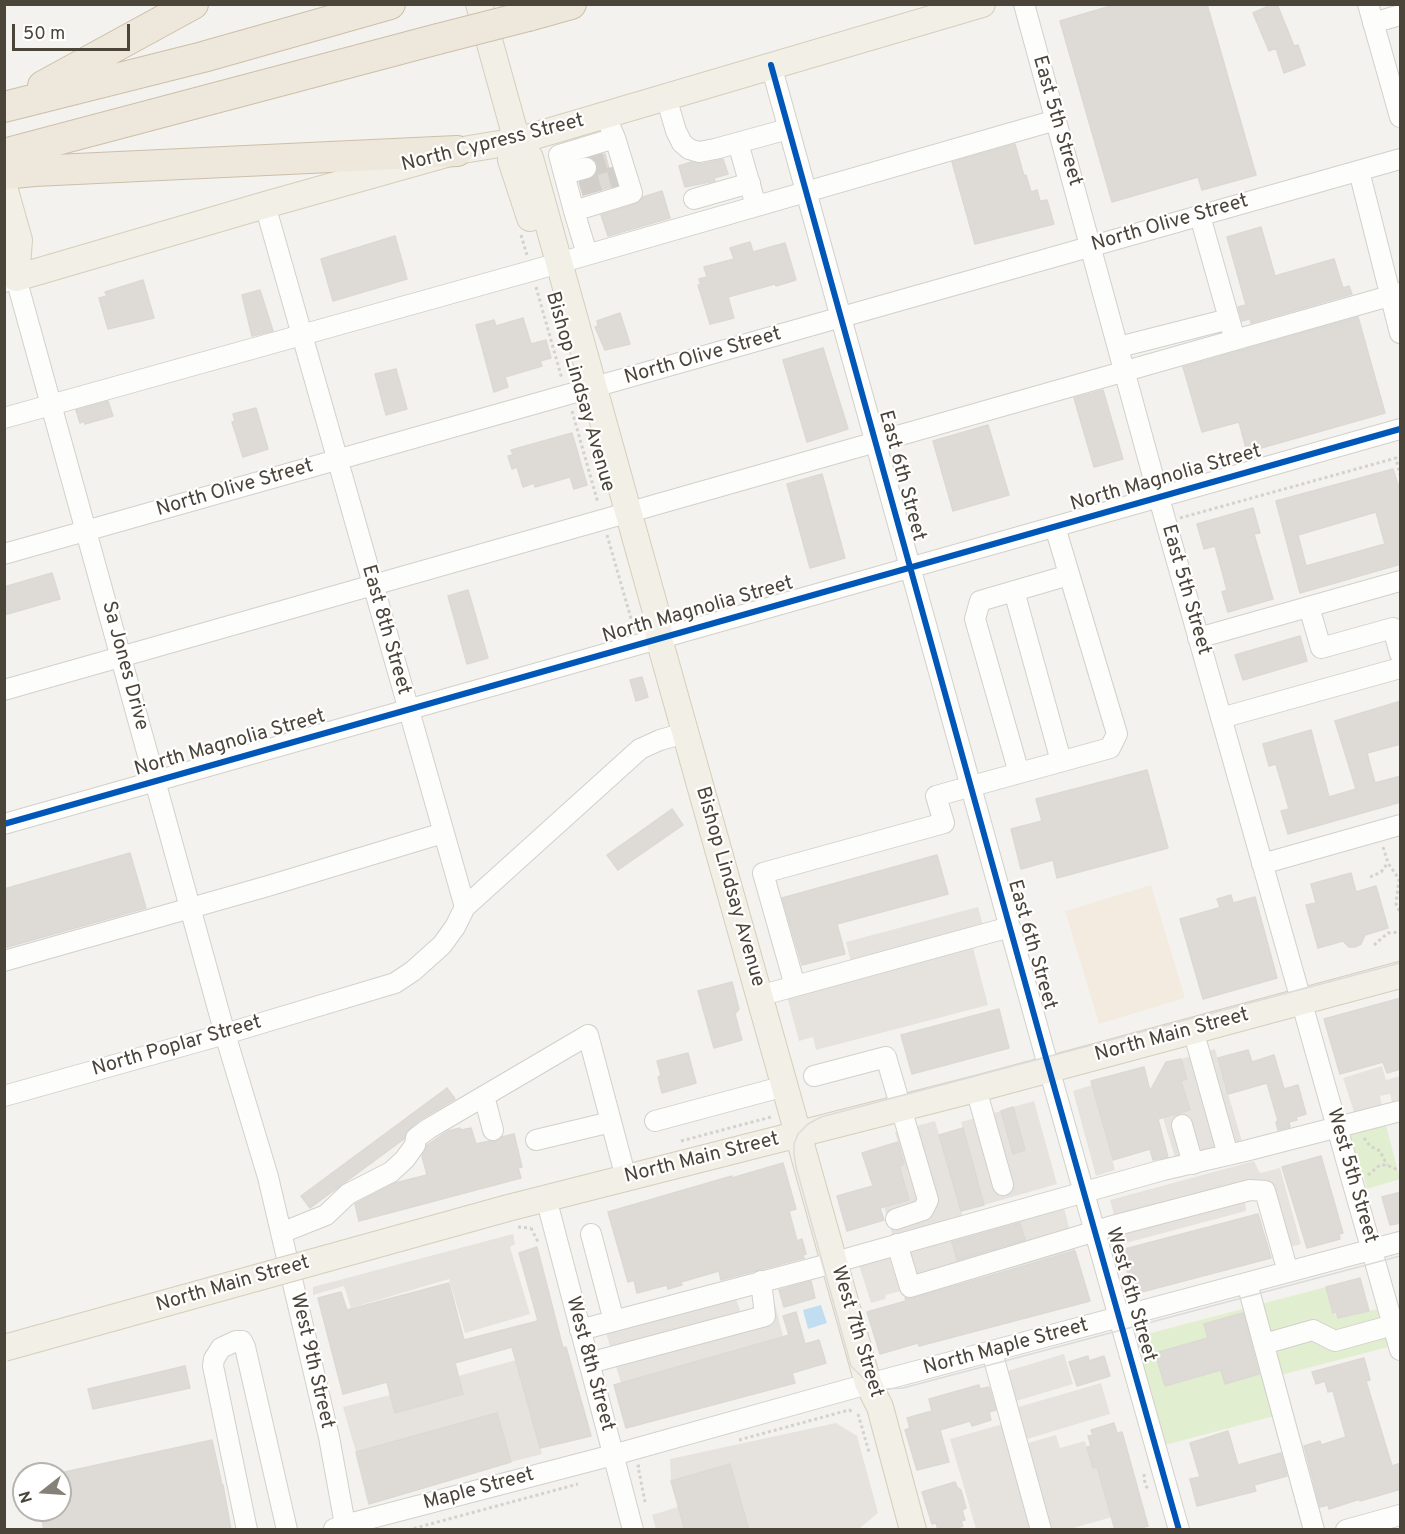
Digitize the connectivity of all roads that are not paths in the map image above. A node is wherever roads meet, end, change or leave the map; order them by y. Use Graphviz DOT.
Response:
graph roads {
  1 [pos="194,4"];
  2 [pos="390,4"];
  3 [pos="479,4"];
  4 [pos="571,4"];
  5 [pos="982,4"];
  6 [pos="1024,4"];
  7 [pos="1371,14"];
  8 [pos="1401,15"];
  9 [pos="1393,63"];
  10 [pos="771,65"];
  11 [pos="666,97"];
  12 [pos="7,107"];
  13 [pos="1401,117"];
  14 [pos="1056,120"];
  15 [pos="610,126"];
  16 [pos="788,129"];
  17 [pos="517,141"];
  18 [pos="738,143"];
  19 [pos="457,152"];
  20 [pos="22,158"];
  21 [pos="1401,159"];
  22 [pos="1359,171"];
  23 [pos="4,174"];
  24 [pos="750,183"];
  25 [pos="4,187"];
  26 [pos="577,190"];
  27 [pos="806,191"];
  28 [pos="694,200"];
  29 [pos="265,205"];
  30 [pos="756,206"];
  31 [pos="543,207"];
  32 [pos="1200,216"];
  33 [pos="1091,247"];
  34 [pos="587,254"];
  35 [pos="550,265"];
  36 [pos="8,275"];
  37 [pos="1396,294"];
  38 [pos="840,318"];
  39 [pos="1229,319"];
  40 [pos="1401,333"];
  41 [pos="301,334"];
  42 [pos="1235,340"];
  43 [pos="1119,347"];
  44 [pos="1126,371"];
  45 [pos="586,389"];
  46 [pos="51,405"];
  47 [pos="4,418"];
  48 [pos="1401,429"];
  49 [pos="875,443"];
  50 [pos="337,461"];
  51 [pos="1159,498"];
  52 [pos="622,515"];
  53 [pos="1055,527"];
  54 [pos="86,531"];
  55 [pos="4,554"];
  56 [pos="909,568"];
  57 [pos="1069,575"];
  58 [pos="1401,581"];
  59 [pos="372,586"];
  60 [pos="1014,591"];
  61 [pos="1310,607"];
  62 [pos="1198,638"];
  63 [pos="659,639"];
  64 [pos="1401,654"];
  65 [pos="121,657"];
  66 [pos="1401,668"];
  67 [pos="4,690"];
  68 [pos="408,711"];
  69 [pos="1221,718"];
  70 [pos="685,733"];
  71 [pos="1061,761"];
  72 [pos="1019,773"];
  73 [pos="156,782"];
  74 [pos="970,787"];
  75 [pos="4,824"];
  76 [pos="1401,825"];
  77 [pos="443,834"];
  78 [pos="1262,864"];
  79 [pos="465,907"];
  80 [pos="191,908"];
  81 [pos="1010,927"];
  82 [pos="4,961"];
  83 [pos="1401,975"];
  84 [pos="795,986"];
  85 [pos="759,996"];
  86 [pos="1301,1001"];
  87 [pos="1193,1030"];
  88 [pos="225,1034"];
  89 [pos="1049,1070"];
  90 [pos="814,1076"];
  91 [pos="784,1086"];
  92 [pos="976,1089"];
  93 [pos="4,1096"];
  94 [pos="484,1096"];
  95 [pos="901,1109"];
  96 [pos="1401,1110"];
  97 [pos="655,1121"];
  98 [pos="611,1122"];
  99 [pos="1182,1125"];
  100 [pos="1338,1127"];
  101 [pos="493,1130"];
  102 [pos="798,1134"];
  103 [pos="536,1140"];
  104 [pos="1228,1155"];
  105 [pos="1193,1164"];
  106 [pos="626,1178"];
  107 [pos="1003,1185"];
  108 [pos="272,1192"];
  109 [pos="1084,1193"];
  110 [pos="546,1198"];
  111 [pos="896,1219"];
  112 [pos="1095,1231"];
  113 [pos="281,1233"];
  114 [pos="591,1234"];
  115 [pos="1401,1242"];
  116 [pos="897,1244"];
  117 [pos="1372,1250"];
  118 [pos="834,1262"];
  119 [pos="1288,1272"];
  120 [pos="761,1281"];
  121 [pos="1247,1283"];
  122 [pos="1120,1317"];
  123 [pos="614,1321"];
  124 [pos="1394,1326"];
  125 [pos="580,1330"];
  126 [pos="1264,1344"];
  127 [pos="4,1348"];
  128 [pos="1401,1350"];
  129 [pos="992,1352"];
  130 [pos="589,1363"];
  131 [pos="868,1384"];
  132 [pos="613,1455"];
  133 [pos="1401,1515"];
  134 [pos="342,1528"];
  135 [pos="247,1530"];
  136 [pos="286,1530"];
  137 [pos="633,1530"];
  138 [pos="901,1530"];
  139 [pos="913,1530"];
  140 [pos="1041,1530"];
  141 [pos="1179,1530"];
  142 [pos="1314,1530"];
  143 [pos="1346,1530"];
  1 -- 12 [label="highway"];
  2 -- 12 [label="highway"];
  3 -- 17 [label="main road, Bishop Lindsay Avenue"];
  4 -- 20 [label="highway, bridge"];
  5 -- 10 [label="main road, North Cypress Street"];
  6 -- 14 [label="street, East 5th Street"];
  7 -- 8 [label="street"];
  7 -- 9 [label="street"];
  9 -- 13 [label="street"];
  10 -- 11 [label="main road, North Cypress Street"];
  10 -- 16 [label="street, East 6th Street"];
  11 -- 15 [label="main road, North Cypress Street"];
  11 -- 18 [label="street"];
  14 -- 27 [label="street"];
  14 -- 33 [label="street, East 5th Street"];
  15 -- 17 [label="main road, North Cypress Street"];
  15 -- 26 [label="street"];
  15 -- 26 [label="street"];
  16 -- 18 [label="street"];
  16 -- 27 [label="street, East 6th Street"];
  17 -- 19 [label="main road, North Cypress Street"];
  17 -- 31 [label="main road, Bishop Lindsay Avenue"];
  17 -- 35 [label="main road, Bishop Lindsay Avenue"];
  18 -- 24 [label="street"];
  19 -- 20 [label="highway"];
  19 -- 29 [label="main road, North Cypress Street"];
  20 -- 23 [label="highway"];
  21 -- 22 [label="street, North Olive Street"];
  22 -- 32 [label="street, North Olive Street"];
  22 -- 37 [label="street"];
  24 -- 28 [label="street"];
  24 -- 30 [label="street"];
  25 -- 36 [label="main road, Sa Jones Drive"];
  26 -- 31 [label="street"];
  26 -- 34 [label="street"];
  27 -- 30 [label="street"];
  27 -- 38 [label="street, East 6th Street"];
  29 -- 36 [label="main road, North Cypress Street"];
  29 -- 41 [label="street, East 8th Street"];
  30 -- 34 [label="street"];
  31 -- 35 [label="main road, Bishop Lindsay Avenue"];
  32 -- 33 [label="street, North Olive Street"];
  32 -- 39 [label="street"];
  33 -- 38 [label="street, North Olive Street"];
  33 -- 43 [label="street, East 5th Street"];
  34 -- 35 [label="street"];
  35 -- 41 [label="street"];
  35 -- 45 [label="main road, Bishop Lindsay Avenue"];
  36 -- 46 [label="street, Sa Jones Drive"];
  37 -- 40 [label="street"];
  37 -- 42 [label="street"];
  38 -- 45 [label="street, North Olive Street"];
  38 -- 49 [label="street, East 6th Street"];
  39 -- 42 [label="street"];
  39 -- 43 [label="street"];
  41 -- 46 [label="street"];
  41 -- 50 [label="street, East 8th Street"];
  42 -- 44 [label="street"];
  43 -- 44 [label="street, East 5th Street"];
  44 -- 49 [label="street"];
  44 -- 51 [label="street, East 5th Street"];
  45 -- 50 [label="street, North Olive Street"];
  45 -- 52 [label="main road, Bishop Lindsay Avenue"];
  46 -- 47 [label="street"];
  46 -- 54 [label="street, Sa Jones Drive"];
  48 -- 51 [label="street, North Magnolia Street"];
  49 -- 52 [label="street"];
  49 -- 56 [label="street, East 6th Street"];
  50 -- 54 [label="street, North Olive Street"];
  50 -- 59 [label="street, East 8th Street"];
  51 -- 53 [label="street, North Magnolia Street"];
  51 -- 62 [label="street, East 5th Street"];
  52 -- 59 [label="street"];
  52 -- 63 [label="main road, Bishop Lindsay Avenue"];
  53 -- 56 [label="street, North Magnolia Street"];
  53 -- 57 [label="street"];
  54 -- 55 [label="street, North Olive Street"];
  54 -- 65 [label="street, Sa Jones Drive"];
  56 -- 63 [label="street, North Magnolia Street"];
  56 -- 74 [label="street, East 6th Street"];
  57 -- 60 [label="street"];
  57 -- 71 [label="street"];
  58 -- 61 [label="street"];
  59 -- 65 [label="street"];
  59 -- 68 [label="street, East 8th Street"];
  60 -- 71 [label="street"];
  60 -- 72 [label="street"];
  61 -- 62 [label="street"];
  61 -- 64 [label="street"];
  62 -- 69 [label="street, East 5th Street"];
  63 -- 68 [label="street, North Magnolia Street"];
  63 -- 70 [label="main road, Bishop Lindsay Avenue"];
  65 -- 67 [label="street"];
  65 -- 73 [label="street, Sa Jones Drive"];
  66 -- 69 [label="street"];
  68 -- 73 [label="street, North Magnolia Street"];
  68 -- 77 [label="street, East 8th Street"];
  69 -- 78 [label="street, East 5th Street"];
  70 -- 79 [label="street"];
  70 -- 85 [label="main road, Bishop Lindsay Avenue"];
  71 -- 72 [label="street"];
  72 -- 74 [label="street"];
  73 -- 75 [label="street, North Magnolia Street"];
  73 -- 80 [label="street, Sa Jones Drive"];
  74 -- 81 [label="street, East 6th Street"];
  74 -- 84 [label="street"];
  76 -- 78 [label="street"];
  77 -- 79 [label="street, East 8th Street"];
  77 -- 80 [label="street"];
  78 -- 86 [label="street, East 5th Street"];
  79 -- 88 [label="street, North Poplar Street"];
  80 -- 82 [label="street"];
  80 -- 88 [label="street, Sa Jones Drive"];
  81 -- 84 [label="street"];
  81 -- 89 [label="street, East 6th Street"];
  83 -- 86 [label="main road, North Main Street"];
  84 -- 85 [label="street"];
  85 -- 91 [label="main road, Bishop Lindsay Avenue"];
  86 -- 87 [label="main road, North Main Street"];
  86 -- 100 [label="street, West 5th Street"];
  87 -- 89 [label="main road, North Main Street"];
  87 -- 104 [label="street"];
  88 -- 93 [label="street, North Poplar Street"];
  88 -- 108 [label="street, Sa Jones Drive"];
  89 -- 92 [label="main road, North Main Street"];
  89 -- 109 [label="street, West 6th Street"];
  90 -- 95 [label="street"];
  91 -- 97 [label="street"];
  91 -- 102 [label="main road, Bishop Lindsay Avenue"];
  92 -- 95 [label="main road, North Main Street"];
  92 -- 107 [label="street"];
  94 -- 98 [label="street"];
  94 -- 101 [label="street"];
  94 -- 113 [label="street"];
  95 -- 102 [label="main road, North Main Street"];
  95 -- 111 [label="street"];
  96 -- 100 [label="street"];
  98 -- 103 [label="street"];
  98 -- 106 [label="street"];
  99 -- 105 [label="street"];
  100 -- 104 [label="street"];
  100 -- 117 [label="street, West 5th Street"];
  102 -- 106 [label="main road, North Main Street"];
  102 -- 118 [label="main road, West 7th Street"];
  104 -- 105 [label="street"];
  105 -- 109 [label="street"];
  106 -- 110 [label="main road, North Main Street"];
  108 -- 113 [label="street, West 9th Street"];
  109 -- 112 [label="street, West 6th Street"];
  109 -- 116 [label="street"];
  110 -- 125 [label="street, West 8th Street"];
  110 -- 127 [label="main road, North Main Street, bridge"];
  112 -- 116 [label="street"];
  112 -- 119 [label="street"];
  112 -- 122 [label="street, West 6th Street"];
  113 -- 134 [label="street, West 9th Street"];
  114 -- 123 [label="street"];
  115 -- 117 [label="street, North Maple Street"];
  116 -- 118 [label="street"];
  117 -- 119 [label="street, North Maple Street"];
  117 -- 124 [label="street, West 5th Street"];
  118 -- 120 [label="street"];
  118 -- 131 [label="main road, West 7th Street"];
  119 -- 121 [label="street, North Maple Street"];
  120 -- 123 [label="street"];
  120 -- 130 [label="street"];
  121 -- 122 [label="street, North Maple Street"];
  121 -- 126 [label="street"];
  122 -- 129 [label="street, North Maple Street"];
  122 -- 141 [label="street, West 6th Street"];
  123 -- 125 [label="street"];
  124 -- 126 [label="street"];
  124 -- 128 [label="street, West 5th Street"];
  125 -- 130 [label="street, West 8th Street"];
  126 -- 142 [label="street"];
  129 -- 131 [label="street, North Maple Street"];
  129 -- 140 [label="street"];
  130 -- 132 [label="street, West 8th Street"];
  131 -- 132 [label="street, North Maple Street"];
  131 -- 138 [label="main road"];
  131 -- 139 [label="main road, West 7th Street"];
  132 -- 134 [label="street, Maple Street"];
  132 -- 137 [label="street, West 8th Street"];
  133 -- 143 [label="street"];
  135 -- 136 [label="street"];
}
